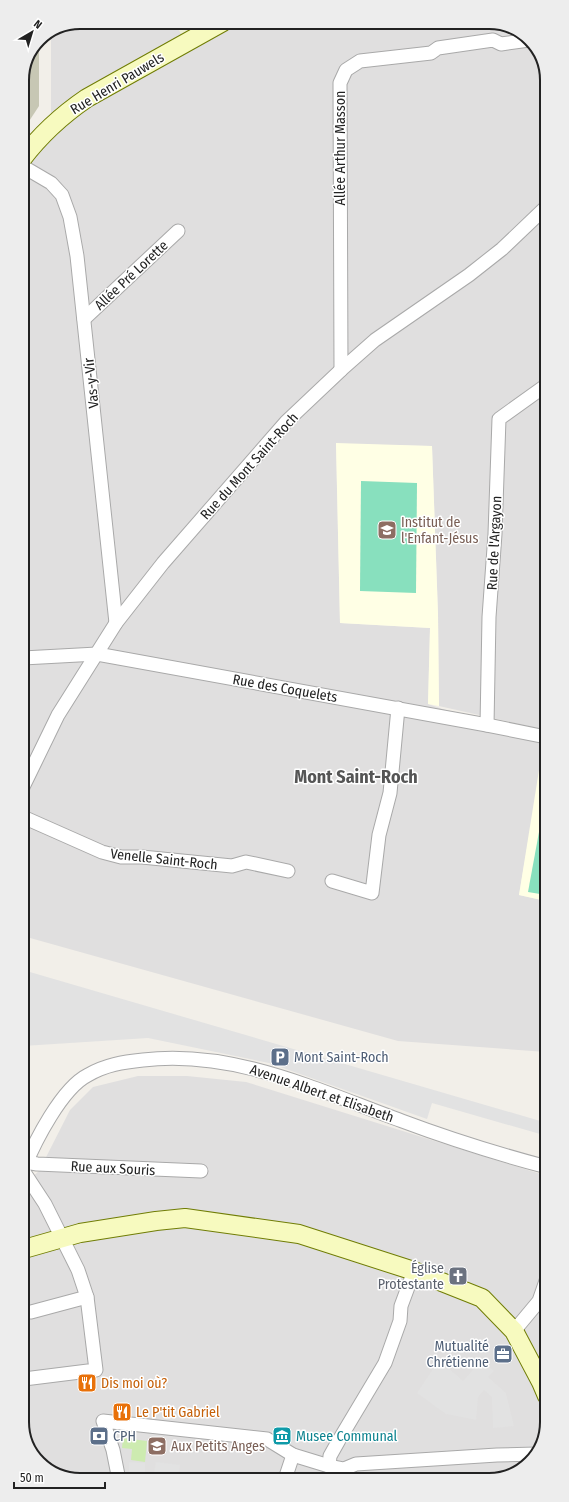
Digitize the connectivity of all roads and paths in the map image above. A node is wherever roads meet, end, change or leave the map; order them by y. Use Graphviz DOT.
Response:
graph roads {
  1 [pos="211,29"];
  2 [pos="521,41"];
  3 [pos="29,150"];
  4 [pos="29,170"];
  5 [pos="540,213"];
  6 [pos="178,231"];
  7 [pos="84,318"];
  8 [pos="341,370"];
  9 [pos="540,389"];
  10 [pos="116,623"];
  11 [pos="97,654"];
  12 [pos="29,658"];
  13 [pos="398,708"];
  14 [pos="487,725"];
  15 [pos="540,736"];
  16 [pos="29,775"];
  17 [pos="29,820"];
  18 [pos="288,871"];
  19 [pos="332,881"];
  20 [pos="29,1156"];
  21 [pos="540,1165"];
  22 [pos="29,1166"];
  23 [pos="201,1171"];
  24 [pos="29,1176"];
  25 [pos="62,1239"];
  26 [pos="29,1248"];
  27 [pos="414,1271"];
  28 [pos="87,1297"];
  29 [pos="540,1298"];
  30 [pos="31,1312"];
  31 [pos="514,1331"];
  32 [pos="29,1378"];
  33 [pos="540,1380"];
  34 [pos="528,1454"];
  35 [pos="293,1455"];
  36 [pos="329,1466"];
  37 [pos="118,1473"];
  38 [pos="287,1473"];
  39 [pos="344,1473"];
  40 [pos="347,1473"];
  1 -- 3 [label="main road, Rue Henri Pauwels"];
  2 -- 8 [label="street, Allée Arthur Masson"];
  4 -- 7 [label="street, Vas-y-Vir"];
  5 -- 8 [label="street, Rue du Mont Saint-Roch"];
  6 -- 7 [label="street, Allée Pré Lorette"];
  7 -- 10 [label="street, Vas-y-Vir"];
  8 -- 10 [label="street, Rue du Mont Saint-Roch"];
  9 -- 14 [label="street, Rue de l'Argayon"];
  10 -- 11 [label="street, Rue du Mont Saint-Roch"];
  11 -- 12 [label="street, Rue des Coquelets"];
  11 -- 13 [label="street, Rue des Coquelets"];
  11 -- 16 [label="street, Rue du Mont Saint-Roch"];
  13 -- 14 [label="street, Rue des Coquelets"];
  13 -- 19 [label="street"];
  14 -- 15 [label="street, Rue des Coquelets"];
  17 -- 18 [label="street, Venelle Saint-Roch"];
  20 -- 21 [label="street, Avenue Albert et Elisabeth"];
  22 -- 23 [label="street, Rue aux Souris"];
  24 -- 25 [label="street"];
  25 -- 26 [label="main road"];
  25 -- 27 [label="main road"];
  25 -- 28 [label="street"];
  27 -- 31 [label="main road"];
  27 -- 36 [label="street"];
  28 -- 30 [label="street"];
  28 -- 32 [label="street"];
  29 -- 31 [label="street"];
  31 -- 33 [label="main road"];
  34 -- 40 [label="street"];
  35 -- 36 [label="street"];
  35 -- 37 [label="street"];
  35 -- 38 [label="street"];
  36 -- 39 [label="street"];
}
